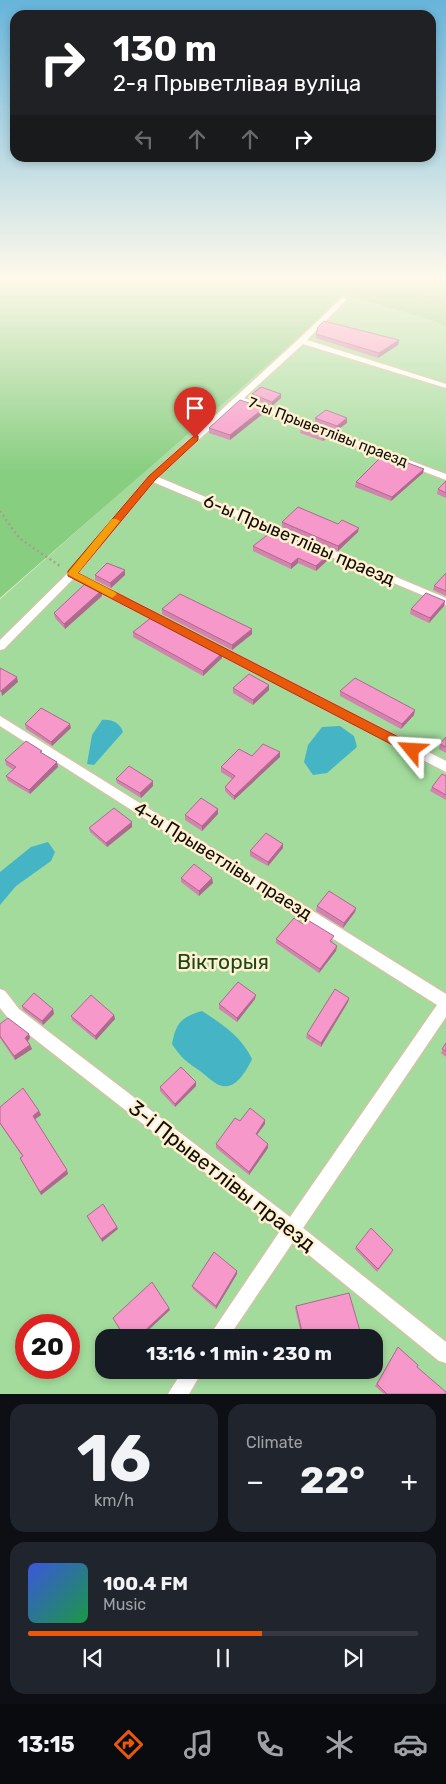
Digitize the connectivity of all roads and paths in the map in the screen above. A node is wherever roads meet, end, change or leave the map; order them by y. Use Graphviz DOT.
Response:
graph roads {
  1 [pos="302,341"];
  2 [pos="446,386"];
  3 [pos="238,398"];
  4 [pos="446,477"];
  5 [pos="152,478"];
  6 [pos="0,511"];
  7 [pos="72,574"];
  8 [pos="446,602"];
  9 [pos="0,646"];
  10 [pos="0,720"];
  11 [pos="446,767"];
  12 [pos="0,996"];
  13 [pos="446,1003"];
  14 [pos="292,1230"];
  15 [pos="223,1329"];
  16 [pos="446,1354"];
  17 [pos="188,1379"];
  18 [pos="178,1394"];
  1 -- 2 [label="lane"];
  1 -- 3 [label="lane"];
  3 -- 4 [label="lane, 7-ы Прыветлівы праезд"];
  3 -- 5 [label="lane"];
  5 -- 7 [label="lane"];
  5 -- 8 [label="lane, 6-ы Прыветлівы праезд"];
  6 -- 7 [label="path"];
  7 -- 9 [label="lane"];
  7 -- 11 [label="lane"];
  10 -- 13 [label="lane, 4-ы Прыветлівы праезд"];
  12 -- 14 [label="lane, 3-і Прыветлівы праезд"];
  13 -- 14 [label="lane"];
  14 -- 15 [label="lane"];
  14 -- 16 [label="lane, 3-і Прыветлівы праезд"];
  17 -- 18 [label="lane"];
}
